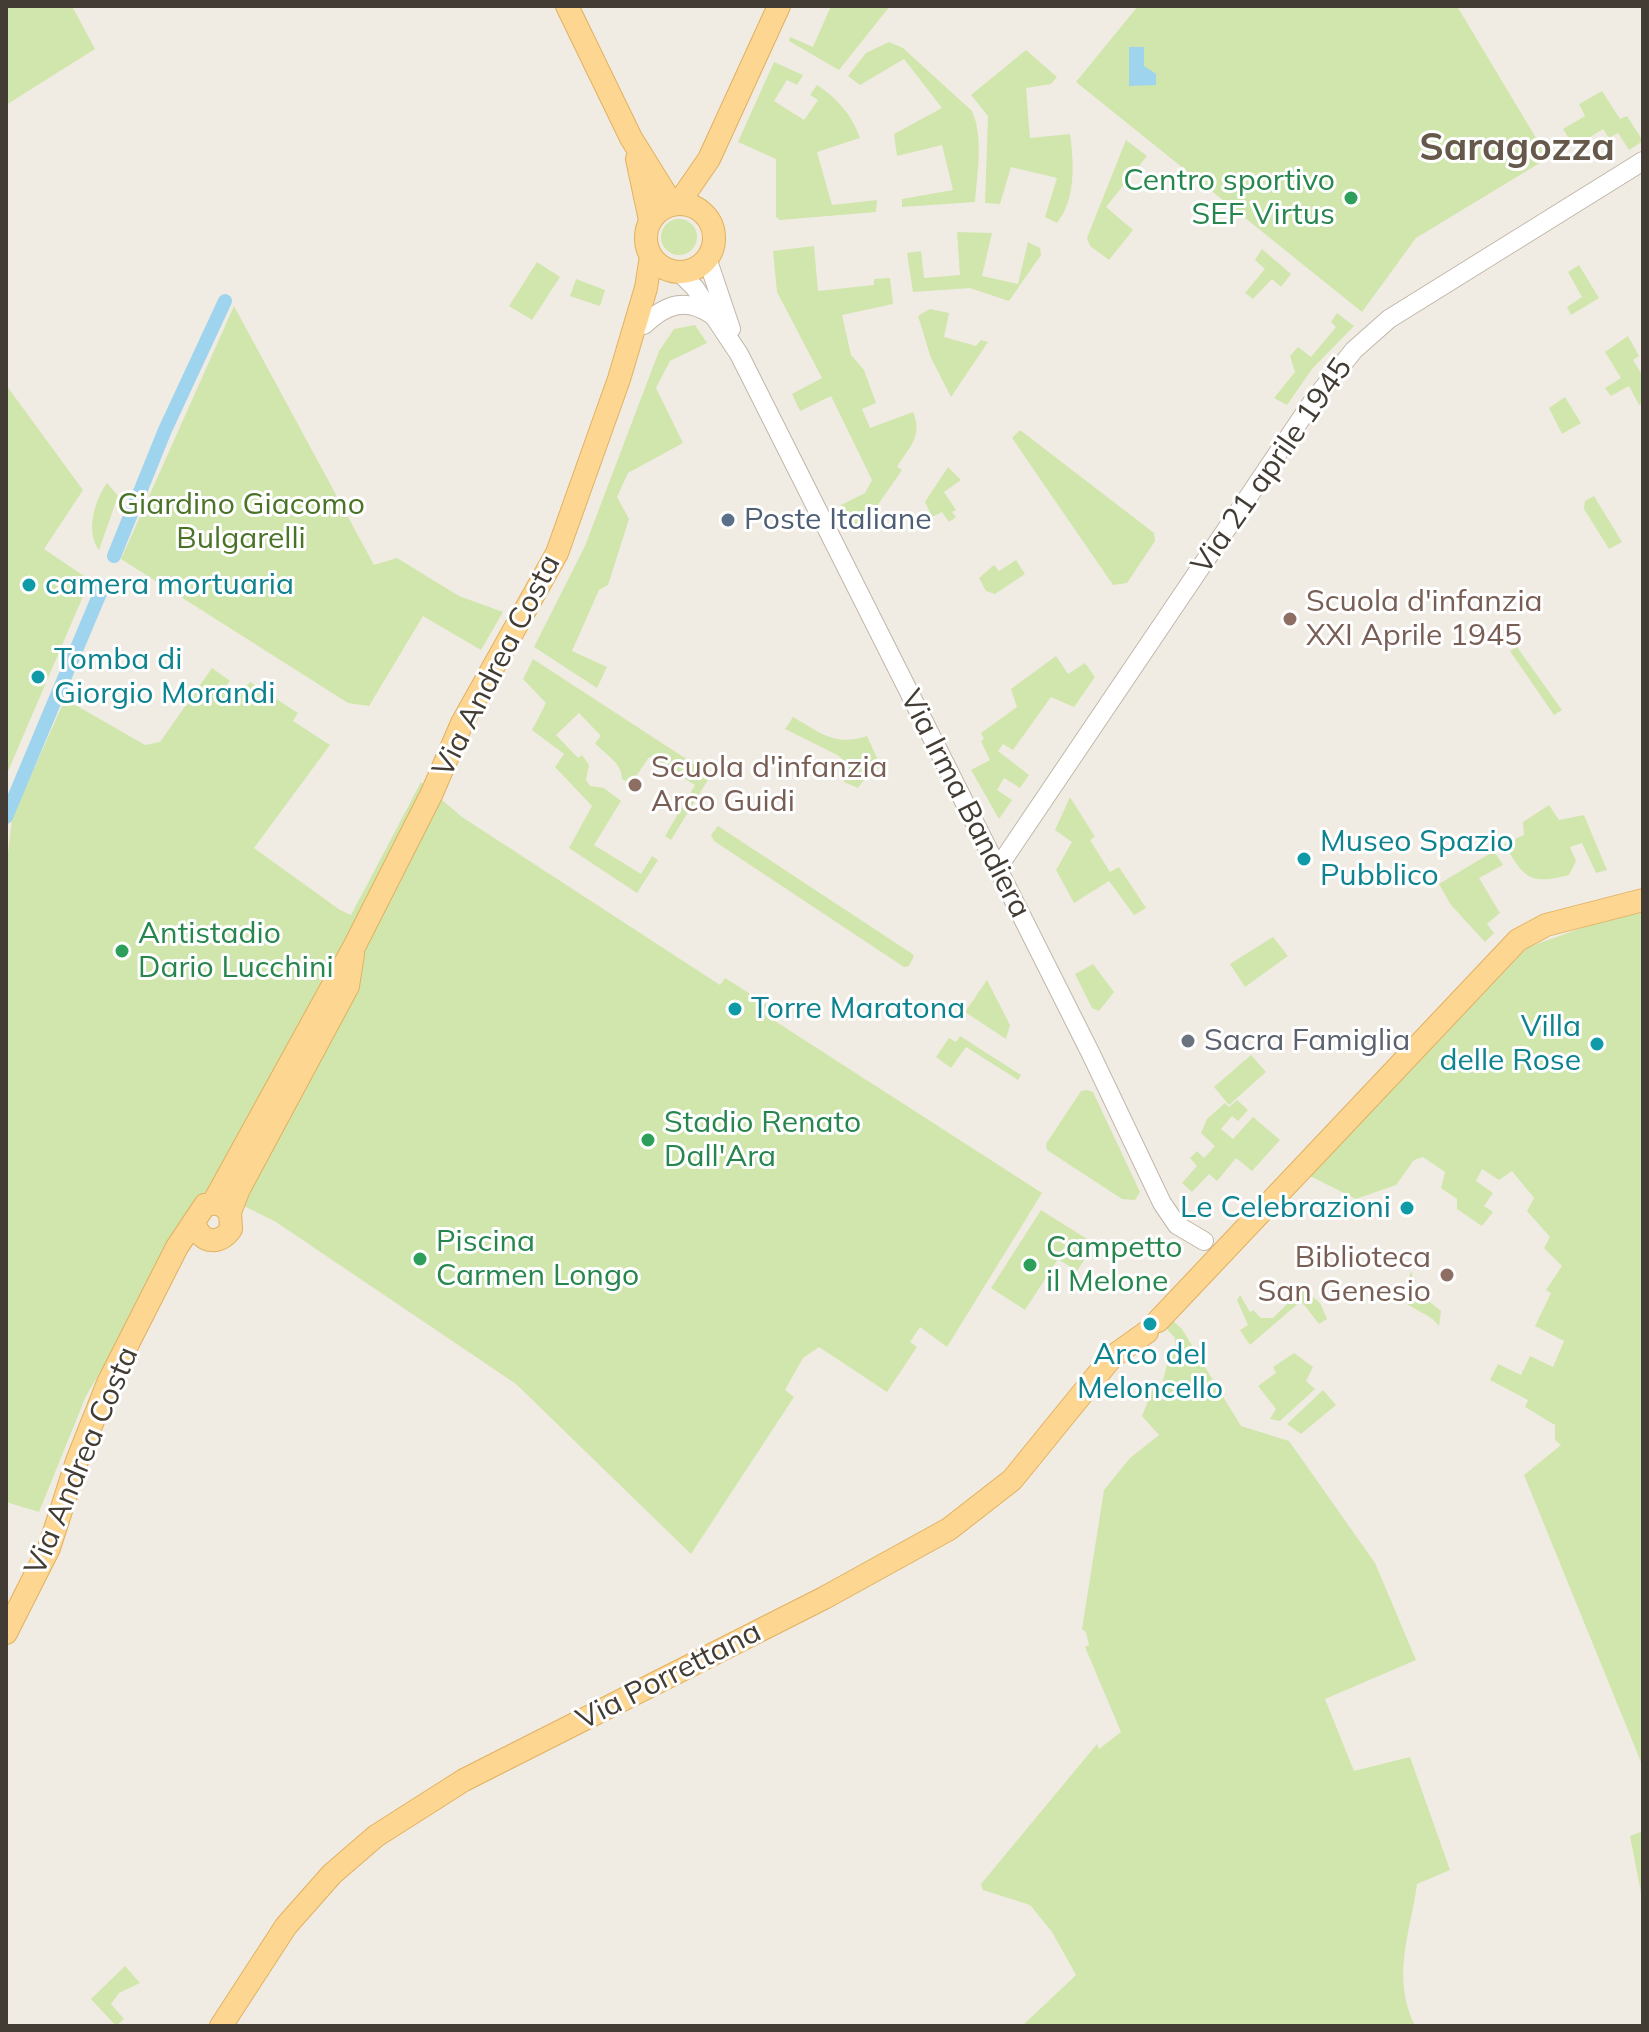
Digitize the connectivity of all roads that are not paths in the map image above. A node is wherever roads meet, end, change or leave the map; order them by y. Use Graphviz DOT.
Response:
graph roads {
  1 [pos="567,6"];
  2 [pos="779,6"];
  3 [pos="631,138"];
  4 [pos="709,159"];
  5 [pos="1643,161"];
  6 [pos="675,204"];
  7 [pos="706,215"];
  8 [pos="650,220"];
  9 [pos="651,256"];
  10 [pos="707,258"];
  11 [pos="676,272"];
  12 [pos="715,317"];
  13 [pos="644,325"];
  14 [pos="739,354"];
  15 [pos="619,379"];
  16 [pos="997,869"];
  17 [pos="1643,900"];
  18 [pos="222,1208"];
  19 [pos="199,1231"];
  20 [pos="1212,1248"];
  21 [pos="6,1633"];
  22 [pos="221,2026"];
  1 -- 3 [label="main road"];
  2 -- 4 [label="main road"];
  3 -- 6 [label="main road"];
  3 -- 8 [label="main road"];
  4 -- 6 [label="main road"];
  4 -- 7 [label="main road"];
  5 -- 16 [label="street, Via 21 aprile 1945"];
  6 -- 7 [label="main road"];
  6 -- 8 [label="main road"];
  7 -- 10 [label="main road"];
  8 -- 9 [label="main road"];
  9 -- 11 [label="main road"];
  9 -- 15 [label="main road, Via Andrea Costa"];
  10 -- 11 [label="main road"];
  10 -- 14 [label="street, Via Irma Bandiera"];
  11 -- 12 [label="street, Via Irma Bandiera"];
  11 -- 13 [label="main road, Via Andrea Costa"];
  12 -- 13 [label="street"];
  12 -- 14 [label="street, Via Irma Bandiera"];
  13 -- 15 [label="main road, Via Andrea Costa"];
  14 -- 16 [label="street, Via Irma Bandiera"];
  15 -- 18 [label="main road, Via Andrea Costa"];
  16 -- 20 [label="street, Via Irma Bandiera"];
  17 -- 20 [label="main road, Via Porrettana"];
  18 -- 19 [label="main road, Via Andrea Costa"];
  18 -- 19 [label="main road, Via Andrea Costa"];
  19 -- 21 [label="main road, Via Andrea Costa"];
  20 -- 22 [label="main road, Via Porrettana"];
}
